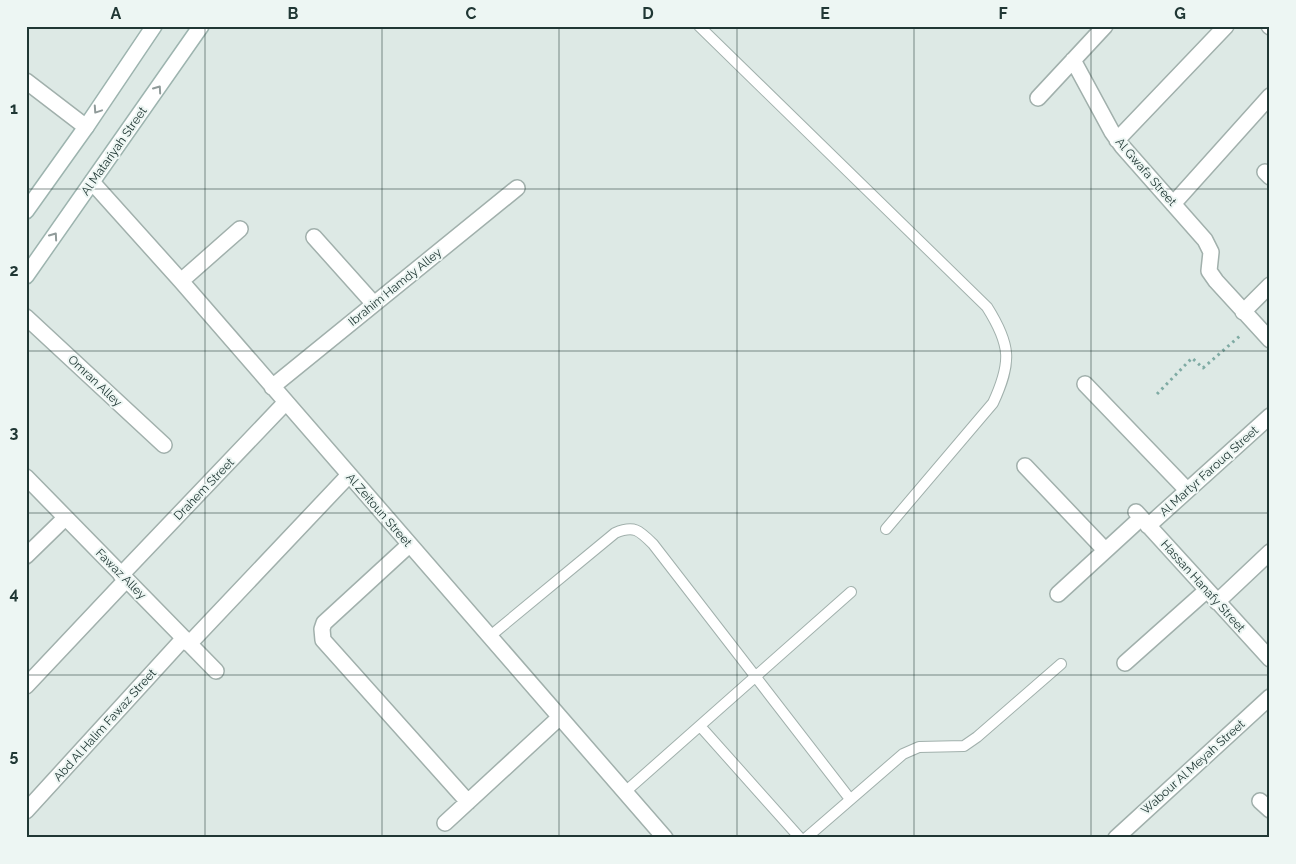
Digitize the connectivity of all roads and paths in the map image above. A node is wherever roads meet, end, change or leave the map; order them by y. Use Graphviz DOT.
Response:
graph roads {
  1 [pos="154,26"];
  2 [pos="201,26"];
  3 [pos="698,26"];
  4 [pos="1105,26"];
  5 [pos="1226,26"];
  6 [pos="1073,60"];
  7 [pos="26,81"];
  8 [pos="1270,96"];
  9 [pos="1038,98"];
  10 [pos="86,127"];
  11 [pos="1117,140"];
  12 [pos="92,182"];
  13 [pos="517,188"];
  14 [pos="1173,204"];
  15 [pos="26,212"];
  16 [pos="240,229"];
  17 [pos="314,237"];
  18 [pos="26,276"];
  19 [pos="181,282"];
  20 [pos="1270,285"];
  21 [pos="374,304"];
  22 [pos="1243,312"];
  23 [pos="26,317"];
  24 [pos="1255,324"];
  25 [pos="1270,340"];
  26 [pos="1086,384"];
  27 [pos="272,387"];
  28 [pos="1157,394"];
  29 [pos="286,402"];
  30 [pos="1270,416"];
  31 [pos="164,445"];
  32 [pos="1025,466"];
  33 [pos="349,475"];
  34 [pos="26,477"];
  35 [pos="1188,490"];
  36 [pos="65,518"];
  37 [pos="1142,519"];
  38 [pos="886,529"];
  39 [pos="409,544"];
  40 [pos="1105,550"];
  41 [pos="1270,552"];
  42 [pos="26,556"];
  43 [pos="124,578"];
  44 [pos="851,592"];
  45 [pos="1058,594"];
  46 [pos="1212,596"];
  47 [pos="489,638"];
  48 [pos="186,641"];
  49 [pos="1270,659"];
  50 [pos="1124,663"];
  51 [pos="1061,664"];
  52 [pos="216,671"];
  53 [pos="755,677"];
  54 [pos="26,686"];
  55 [pos="1270,697"];
  56 [pos="560,718"];
  57 [pos="700,726"];
  58 [pos="625,792"];
  59 [pos="850,799"];
  60 [pos="468,802"];
  61 [pos="26,811"];
  62 [pos="445,823"];
  63 [pos="665,838"];
  64 [pos="800,838"];
  65 [pos="806,838"];
  66 [pos="1116,838"];
  1 -- 10 [label="street, one-way"];
  12 -- 2 [label="street, Al Matariyah Street, one-way"];
  3 -- 38 [label="lane"];
  4 -- 6 [label="street"];
  5 -- 11 [label="street"];
  6 -- 9 [label="street"];
  6 -- 11 [label="street, Al Gwafa Street"];
  7 -- 10 [label="street"];
  8 -- 14 [label="street"];
  10 -- 15 [label="street"];
  11 -- 14 [label="street, Al Gwafa Street"];
  18 -- 12 [label="street, Al Matariyah Street, one-way"];
  12 -- 19 [label="street, Al Zeitoun Street"];
  13 -- 21 [label="street, Ibrahim Hamdy Alley"];
  14 -- 22 [label="street, Al Gwafa Street"];
  16 -- 19 [label="street"];
  17 -- 21 [label="street"];
  19 -- 27 [label="street, Al Zeitoun Street"];
  20 -- 22 [label="street"];
  21 -- 27 [label="street, Ibrahim Hamdy Alley"];
  22 -- 24 [label="street"];
  23 -- 31 [label="street, Omran Alley"];
  24 -- 25 [label="street"];
  24 -- 28 [label="path"];
  26 -- 35 [label="street"];
  27 -- 29 [label="street, Al Zeitoun Street"];
  29 -- 33 [label="street, Al Zeitoun Street"];
  29 -- 43 [label="street, Drahem Street"];
  30 -- 35 [label="street, Al Martyr Farouq Street"];
  32 -- 40 [label="street"];
  33 -- 39 [label="street, Al Zeitoun Street"];
  33 -- 48 [label="street, Abd Al Halim Fawaz Street"];
  34 -- 36 [label="street, Fawaz Alley"];
  35 -- 37 [label="street, Al Martyr Farouq Street"];
  36 -- 42 [label="street"];
  36 -- 43 [label="street, Fawaz Alley"];
  37 -- 40 [label="street, Al Martyr Farouq Street"];
  37 -- 46 [label="street, Hassan Hanafy Street"];
  39 -- 47 [label="street, Al Zeitoun Street"];
  39 -- 60 [label="street"];
  40 -- 45 [label="street, Al Martyr Farouq Street"];
  41 -- 46 [label="street"];
  43 -- 48 [label="street, Fawaz Alley"];
  43 -- 54 [label="street, Drahem Street"];
  44 -- 53 [label="lane"];
  46 -- 49 [label="street, Hassan Hanafy Street"];
  46 -- 50 [label="street"];
  47 -- 53 [label="lane"];
  47 -- 56 [label="street, Al Zeitoun Street"];
  48 -- 52 [label="street, Fawaz Alley"];
  48 -- 61 [label="street, Abd Al Halim Fawaz Street"];
  51 -- 59 [label="lane"];
  53 -- 57 [label="lane"];
  53 -- 59 [label="lane"];
  55 -- 66 [label="street, Wabour Al Meyah Street"];
  56 -- 58 [label="street, Al Zeitoun Street"];
  56 -- 60 [label="street"];
  57 -- 58 [label="lane"];
  57 -- 64 [label="lane"];
  58 -- 63 [label="street, Al Zeitoun Street"];
  59 -- 65 [label="lane"];
  60 -- 62 [label="street"];
}
